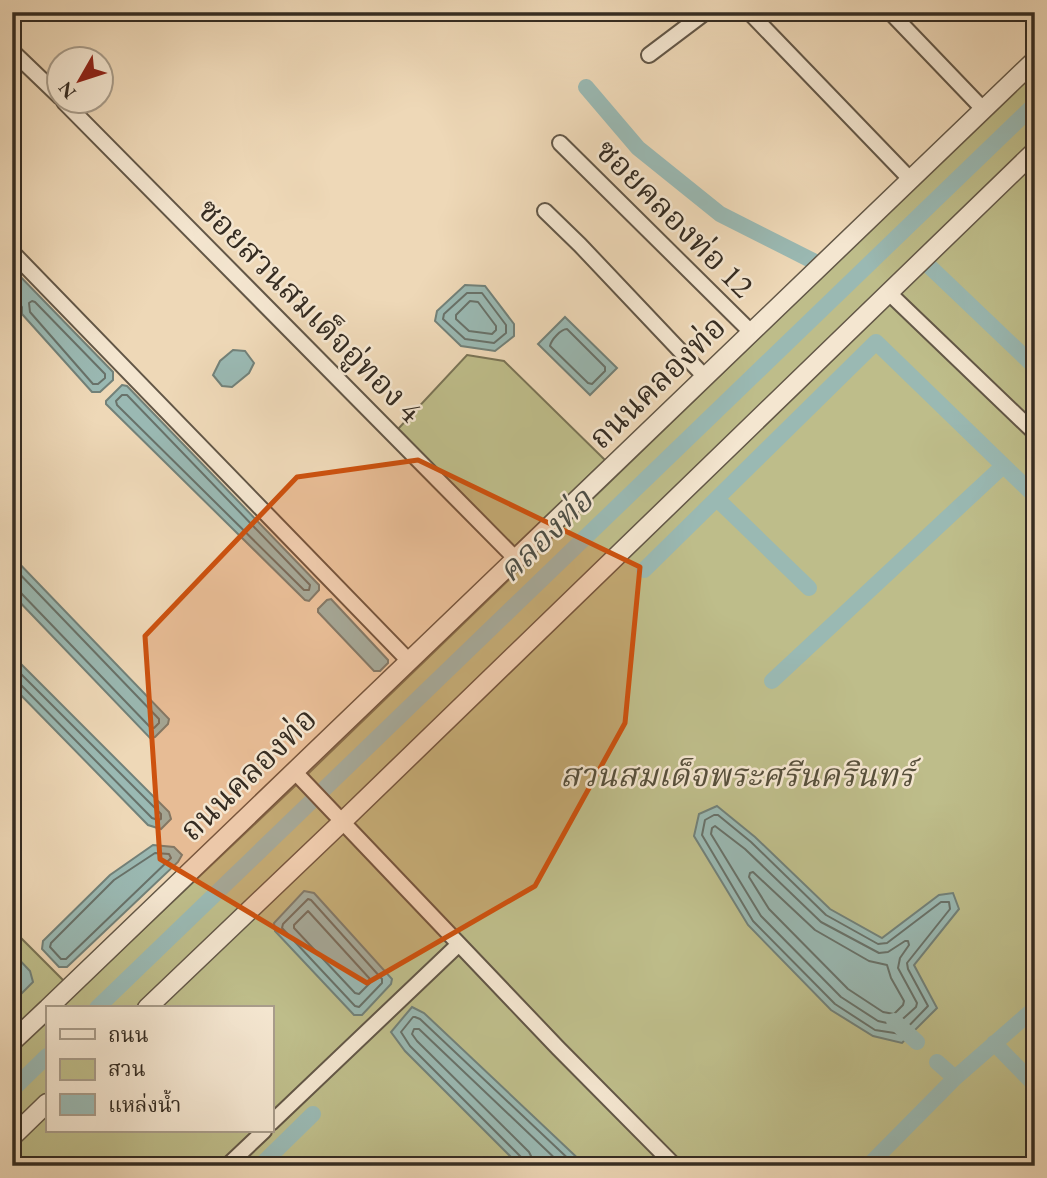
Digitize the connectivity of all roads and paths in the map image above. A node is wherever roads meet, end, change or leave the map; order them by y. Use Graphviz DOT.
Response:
graph roads {
  1 [pos="706,12"];
  2 [pos="749,12"];
  3 [pos="890,12"];
  4 [pos="12,51"];
  5 [pos="649,55"];
  6 [pos="1035,60"];
  7 [pos="46,84"];
  8 [pos="984,109"];
  9 [pos="78,116"];
  10 [pos="560,143"];
  11 [pos="1035,152"];
  12 [pos="910,179"];
  13 [pos="545,211"];
  14 [pos="12,252"];
  15 [pos="889,293"];
  16 [pos="751,332"];
  17 [pos="705,377"];
  18 [pos="1035,433"];
  19 [pos="516,559"];
  20 [pos="409,662"];
  21 [pos="300,778"];
  22 [pos="337,816"];
  23 [pos="459,944"];
  24 [pos="51,1006"];
  25 [pos="149,1006"];
  26 [pos="46,1011"];
  27 [pos="12,1042"];
  28 [pos="46,1104"];
  29 [pos="273,1122"];
  30 [pos="263,1132"];
  31 [pos="12,1137"];
  32 [pos="227,1166"];
  33 [pos="675,1166"];
  1 -- 5 [label="street"];
  2 -- 12 [label="street"];
  3 -- 8 [label="street"];
  4 -- 7 [label="street"];
  6 -- 8 [label="street, ถนนคลองท่อ"];
  8 -- 12 [label="street, ถนนคลองท่อ"];
  9 -- 19 [label="street, ซอยสวนสมเด็จอู่ทอง 4"];
  10 -- 16 [label="street, ซอยคลองท่อ 12"];
  11 -- 15 [label="street"];
  12 -- 16 [label="street, ถนนคลองท่อ"];
  13 -- 17 [label="street"];
  14 -- 20 [label="street"];
  15 -- 18 [label="street"];
  15 -- 22 [label="street"];
  16 -- 17 [label="street, ถนนคลองท่อ"];
  17 -- 19 [label="street, ถนนคลองท่อ"];
  19 -- 20 [label="street, ถนนคลองท่อ"];
  20 -- 21 [label="street, ถนนคลองท่อ"];
  21 -- 22 [label="street"];
  21 -- 24 [label="street, ถนนคลองท่อ"];
  22 -- 23 [label="street"];
  22 -- 25 [label="street"];
  23 -- 29 [label="street"];
  23 -- 33 [label="street"];
  26 -- 27 [label="street, ถนนคลองท่อ"];
  28 -- 31 [label="street"];
  30 -- 32 [label="street"];
}
